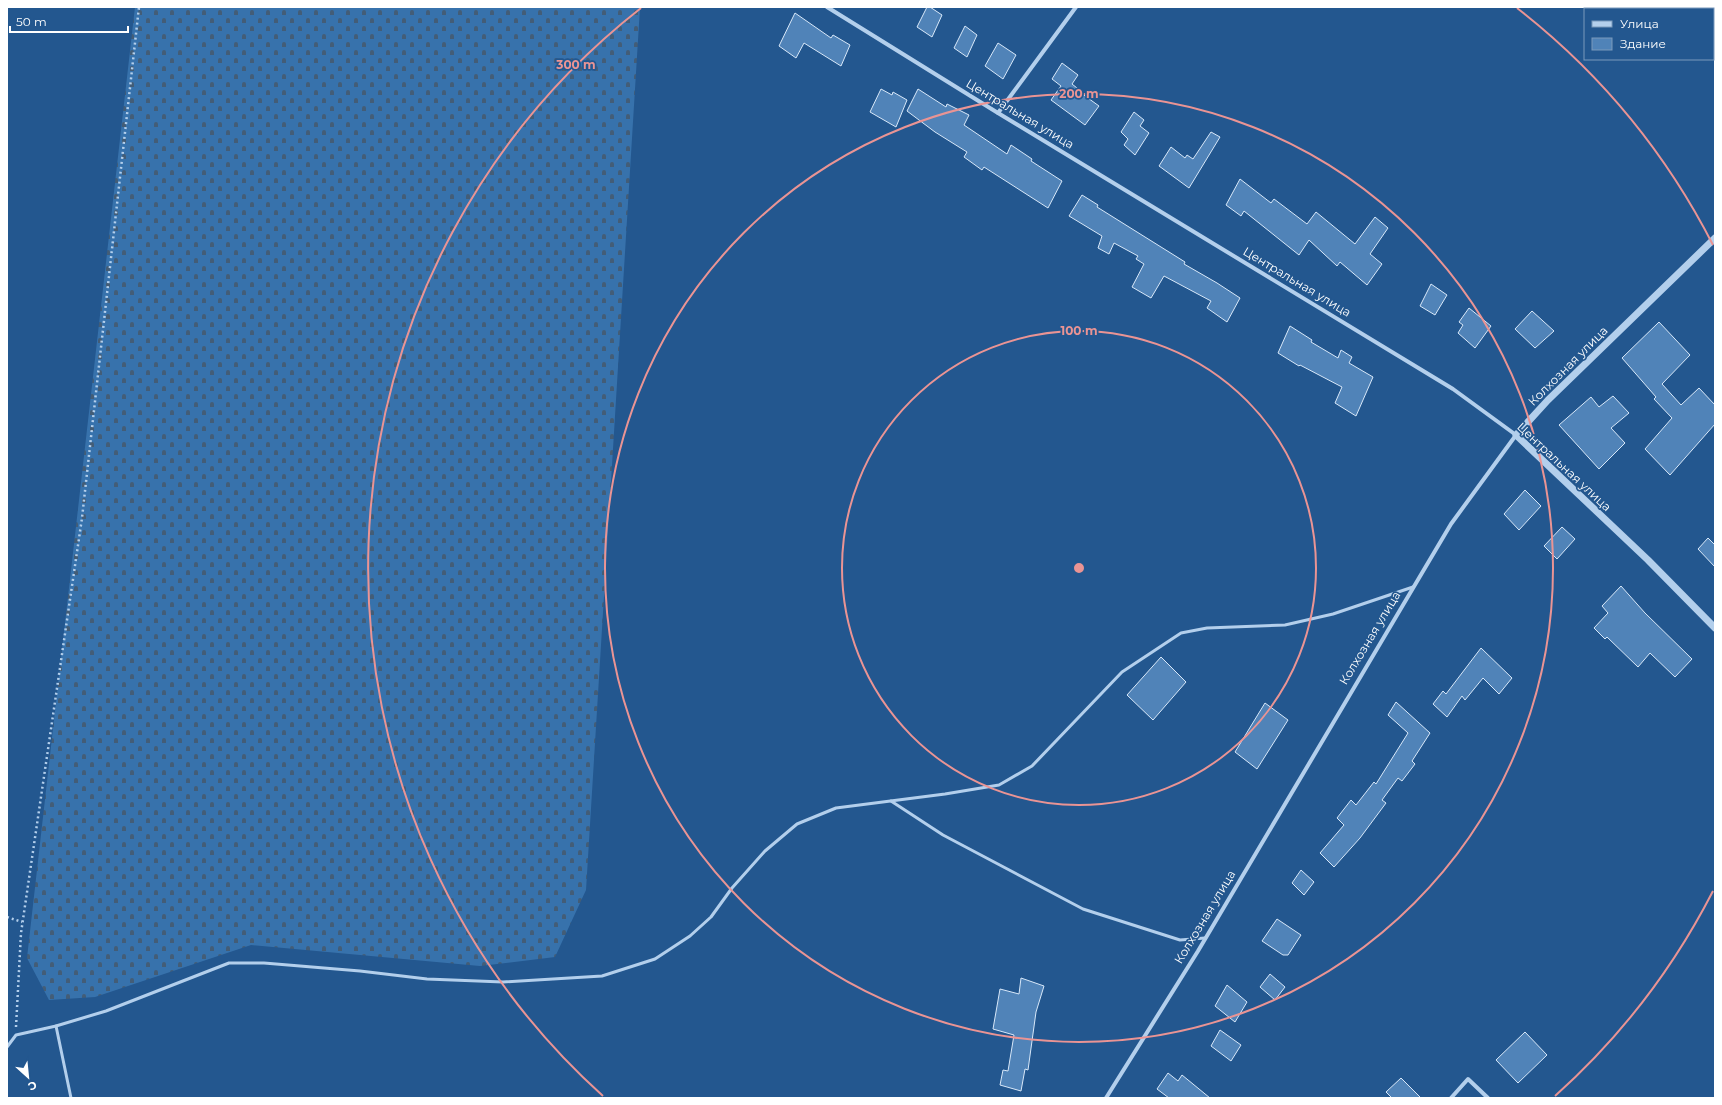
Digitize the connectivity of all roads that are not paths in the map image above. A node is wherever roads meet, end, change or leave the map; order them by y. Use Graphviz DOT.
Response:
graph roads {
  1 [pos="827,7"];
  2 [pos="1076,7"];
  3 [pos="998,113"];
  4 [pos="1715,238"];
  5 [pos="1516,435"];
  6 [pos="1413,586"];
  7 [pos="1715,628"];
  8 [pos="891,801"];
  9 [pos="1205,938"];
  10 [pos="56,1026"];
  11 [pos="7,1047"];
  12 [pos="71,1098"];
  13 [pos="1106,1098"];
  14 [pos="1451,1098"];
  15 [pos="1488,1098"];
  1 -- 3 [label="street, Центральная улица"];
  2 -- 3 [label="street"];
  3 -- 5 [label="street, Центральная улица"];
  4 -- 5 [label="street, Колхозная улица"];
  5 -- 6 [label="street, Колхозная улица"];
  5 -- 7 [label="street, Центральная улица"];
  6 -- 8 [label="lane"];
  6 -- 9 [label="street, Колхозная улица"];
  8 -- 9 [label="lane"];
  8 -- 10 [label="lane"];
  9 -- 13 [label="street, Колхозная улица"];
  10 -- 11 [label="lane"];
  10 -- 12 [label="lane"];
  14 -- 15 [label="street"];
}
